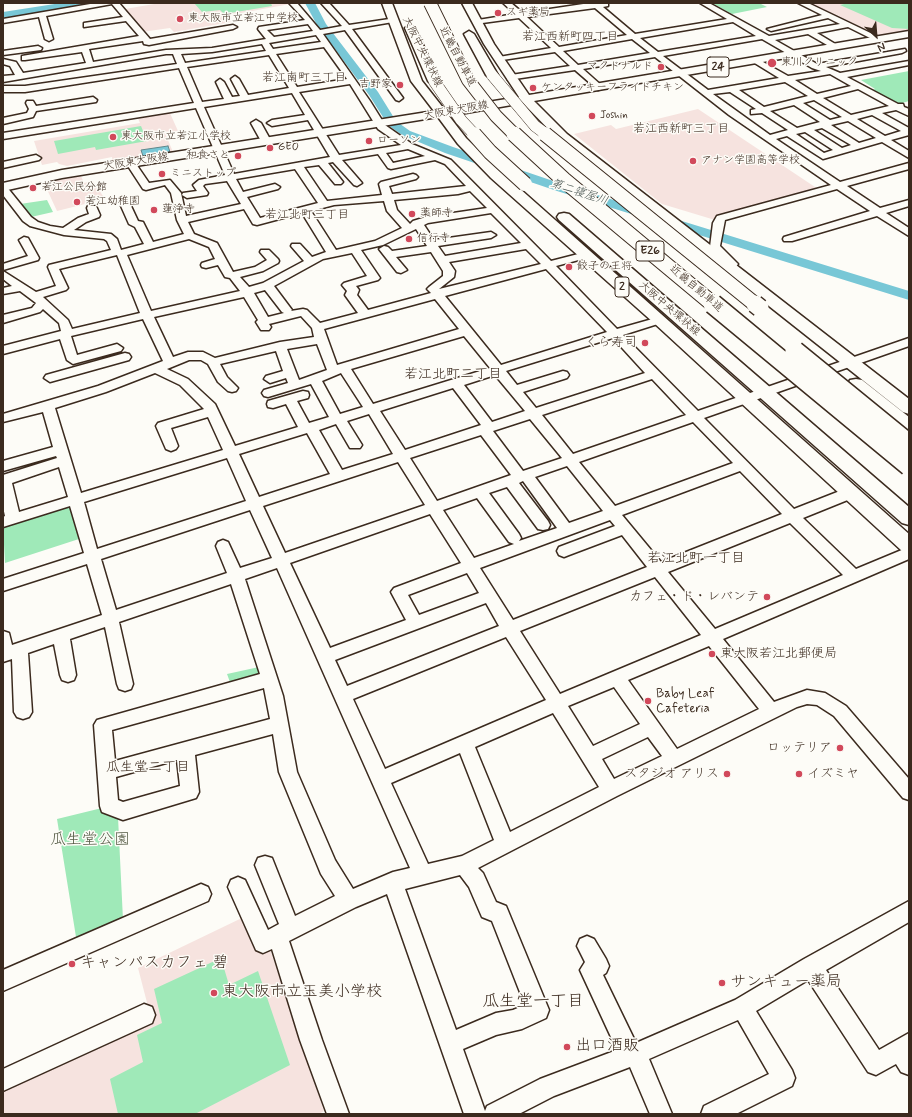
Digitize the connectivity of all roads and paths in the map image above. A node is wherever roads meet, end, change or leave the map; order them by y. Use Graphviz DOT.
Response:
graph roads {
  1 [pos="108,3"];
  2 [pos="115,3"];
  3 [pos="293,3"];
  4 [pos="325,3"];
  5 [pos="387,3"];
  6 [pos="430,3"];
  7 [pos="443,3"];
  8 [pos="456,3"];
  9 [pos="470,3"];
  10 [pos="507,3"];
  11 [pos="610,3"];
  12 [pos="704,3"];
  13 [pos="802,3"];
  14 [pos="595,4"];
  15 [pos="122,11"];
  16 [pos="42,14"];
  17 [pos="404,16"];
  18 [pos="520,16"];
  19 [pos="827,16"];
  20 [pos="128,18"];
  21 [pos="393,20"];
  22 [pos="734,20"];
  23 [pos="3,21"];
  24 [pos="310,21"];
  25 [pos="478,22"];
  26 [pos="464,23"];
  27 [pos="87,25"];
  28 [pos="847,25"];
  29 [pos="347,27"];
  30 [pos="130,31"];
  31 [pos="734,31"];
  32 [pos="91,32"];
  33 [pos="809,32"];
  34 [pos="317,33"];
  35 [pos="758,34"];
  36 [pos="909,34"];
  37 [pos="634,37"];
  38 [pos="113,38"];
  39 [pos="49,39"];
  40 [pos="881,39"];
  41 [pos="145,40"];
  42 [pos="268,41"];
  43 [pos="250,44"];
  44 [pos="326,44"];
  45 [pos="489,44"];
  46 [pos="834,47"];
  47 [pos="42,49"];
  48 [pos="85,49"];
  49 [pos="557,50"];
  50 [pos="166,52"];
  51 [pos="176,52"];
  52 [pos="271,52"];
  53 [pos="3,53"];
  54 [pos="656,54"];
  55 [pos="793,54"];
  56 [pos="907,55"];
  57 [pos="25,58"];
  58 [pos="862,58"];
  59 [pos="499,59"];
  60 [pos="756,60"];
  61 [pos="3,61"];
  62 [pos="87,64"];
  63 [pos="182,66"];
  64 [pos="817,66"];
  65 [pos="576,67"];
  66 [pos="878,68"];
  67 [pos="681,73"];
  68 [pos="834,74"];
  69 [pos="20,76"];
  70 [pos="511,78"];
  71 [pos="3,79"];
  72 [pos="235,79"];
  73 [pos="784,79"];
  74 [pos="88,80"];
  75 [pos="352,81"];
  76 [pos="220,82"];
  77 [pos="598,87"];
  78 [pos="857,87"];
  79 [pos="730,88"];
  80 [pos="3,89"];
  81 [pos="25,89"];
  82 [pos="294,90"];
  83 [pos="805,92"];
  84 [pos="706,93"];
  85 [pos="245,98"];
  86 [pos="399,98"];
  87 [pos="815,98"];
  88 [pos="526,99"];
  89 [pos="229,100"];
  90 [pos="767,101"];
  91 [pos="796,102"];
  92 [pos="60,105"];
  93 [pos="200,105"];
  94 [pos="909,105"];
  95 [pos="897,106"];
  96 [pos="33,110"];
  97 [pos="96,111"];
  98 [pos="758,111"];
  99 [pos="873,112"];
  100 [pos="909,113"];
  101 [pos="440,114"];
  102 [pos="63,115"];
  103 [pos="909,116"];
  104 [pos="311,117"];
  105 [pos="848,118"];
  106 [pos="3,121"];
  107 [pos="890,122"];
  108 [pos="256,123"];
  109 [pos="272,123"];
  110 [pos="825,123"];
  111 [pos="381,124"];
  112 [pos="805,128"];
  113 [pos="867,129"];
  114 [pos="792,132"];
  115 [pos="909,132"];
  116 [pos="321,133"];
  117 [pos="3,136"];
  118 [pos="841,136"];
  119 [pos="768,138"];
  120 [pos="884,139"];
  121 [pos="266,141"];
  122 [pos="909,144"];
  123 [pos="409,146"];
  124 [pos="858,146"];
  125 [pos="896,147"];
  126 [pos="218,149"];
  127 [pos="380,151"];
  128 [pos="840,151"];
  129 [pos="909,155"];
  130 [pos="435,157"];
  131 [pos="3,158"];
  132 [pos="336,159"];
  133 [pos="322,162"];
  134 [pos="131,163"];
  135 [pos="3,165"];
  136 [pos="298,166"];
  137 [pos="909,166"];
  138 [pos="230,177"];
  139 [pos="413,177"];
  140 [pos="338,182"];
  141 [pos="357,183"];
  142 [pos="838,186"];
  143 [pos="3,187"];
  144 [pos="473,187"];
  145 [pos="275,188"];
  146 [pos="187,195"];
  147 [pos="240,196"];
  148 [pos="388,197"];
  149 [pos="909,203"];
  150 [pos="16,204"];
  151 [pos="324,204"];
  152 [pos="126,206"];
  153 [pos="246,206"];
  154 [pos="3,208"];
  155 [pos="92,208"];
  156 [pos="494,209"];
  157 [pos="305,210"];
  158 [pos="878,212"];
  159 [pos="466,215"];
  160 [pos="182,220"];
  161 [pos="412,226"];
  162 [pos="64,232"];
  163 [pos="909,233"];
  164 [pos="190,236"];
  165 [pos="788,239"];
  166 [pos="24,240"];
  167 [pos="380,243"];
  168 [pos="529,245"];
  169 [pos="150,246"];
  170 [pos="296,246"];
  171 [pos="432,246"];
  172 [pos="355,249"];
  173 [pos="119,252"];
  174 [pos="265,252"];
  175 [pos="333,254"];
  176 [pos="389,255"];
  177 [pos="589,258"];
  178 [pos="443,260"];
  179 [pos="222,261"];
  180 [pos="310,261"];
  181 [pos="206,265"];
  182 [pos="549,265"];
  183 [pos="3,267"];
  184 [pos="263,267"];
  185 [pos="730,267"];
  186 [pos="401,270"];
  187 [pos="3,274"];
  188 [pos="233,275"];
  189 [pos="284,277"];
  190 [pos="267,285"];
  191 [pos="22,287"];
  192 [pos="3,291"];
  193 [pos="247,292"];
  194 [pos="438,295"];
  195 [pos="39,299"];
  196 [pos="286,310"];
  197 [pos="365,314"];
  198 [pos="146,315"];
  199 [pos="3,320"];
  200 [pos="660,320"];
  201 [pos="762,325"];
  202 [pos="318,327"];
  203 [pos="66,333"];
  204 [pos="616,334"];
  205 [pos="471,335"];
  206 [pos="703,338"];
  207 [pos="322,340"];
  208 [pos="781,340"];
  209 [pos="909,342"];
  210 [pos="280,346"];
  211 [pos="433,346"];
  212 [pos="3,350"];
  213 [pos="421,356"];
  214 [pos="546,356"];
  215 [pos="168,362"];
  216 [pos="214,362"];
  217 [pos="850,362"];
  218 [pos="834,367"];
  219 [pos="157,369"];
  220 [pos="339,370"];
  221 [pos="498,370"];
  222 [pos="74,371"];
  223 [pos="654,374"];
  224 [pos="50,378"];
  225 [pos="270,379"];
  226 [pos="315,379"];
  227 [pos="456,383"];
  228 [pos="296,385"];
  229 [pos="232,388"];
  230 [pos="515,390"];
  231 [pos="766,393"];
  232 [pos="84,394"];
  233 [pos="290,399"];
  234 [pos="746,399"];
  235 [pos="48,406"];
  236 [pos="906,406"];
  237 [pos="371,409"];
  238 [pos="212,411"];
  239 [pos="533,413"];
  240 [pos="696,417"];
  241 [pos="3,418"];
  242 [pos="339,420"];
  243 [pos="909,426"];
  244 [pos="486,428"];
  245 [pos="309,429"];
  246 [pos="909,444"];
  247 [pos="355,445"];
  248 [pos="171,446"];
  249 [pos="230,453"];
  250 [pos="63,455"];
  251 [pos="401,456"];
  252 [pos="570,460"];
  253 [pos="742,464"];
  254 [pos="3,466"];
  255 [pos="909,466"];
  256 [pos="338,476"];
  257 [pos="519,478"];
  258 [pos="4,481"];
  259 [pos="480,491"];
  260 [pos="850,493"];
  261 [pos="76,500"];
  262 [pos="254,503"];
  263 [pos="432,507"];
  264 [pos="612,512"];
  265 [pos="793,517"];
  266 [pos="909,519"];
  267 [pos="8,521"];
  268 [pos="543,525"];
  269 [pos="624,528"];
  270 [pos="566,530"];
  271 [pos="514,538"];
  272 [pos="223,546"];
  273 [pos="909,546"];
  274 [pos="564,551"];
  275 [pos="909,553"];
  276 [pos="92,556"];
  277 [pos="280,560"];
  278 [pos="470,566"];
  279 [pos="658,570"];
  280 [pos="236,576"];
  281 [pos="854,577"];
  282 [pos="3,585"];
  283 [pos="488,596"];
  284 [pos="111,620"];
  285 [pos="415,623"];
  286 [pos="509,629"];
  287 [pos="61,636"];
  288 [pos="713,637"];
  289 [pos="3,638"];
  290 [pos="10,653"];
  291 [pos="325,657"];
  292 [pos="68,675"];
  293 [pos="617,678"];
  294 [pos="269,679"];
  295 [pos="125,684"];
  296 [pos="343,695"];
  297 [pos="558,703"];
  298 [pos="23,712"];
  299 [pos="772,712"];
  300 [pos="280,724"];
  301 [pos="652,727"];
  302 [pos="464,743"];
  303 [pos="185,750"];
  304 [pos="590,756"];
  305 [pos="674,759"];
  306 [pos="106,772"];
  307 [pos="380,779"];
  308 [pos="611,790"];
  309 [pos="909,792"];
  310 [pos="505,844"];
  311 [pos="265,864"];
  312 [pos="464,865"];
  313 [pos="423,876"];
  314 [pos="393,882"];
  315 [pos="238,887"];
  316 [pos="201,894"];
  317 [pos="349,900"];
  318 [pos="909,911"];
  319 [pos="284,933"];
  320 [pos="587,946"];
  321 [pos="811,966"];
  322 [pos="3,981"];
  323 [pos="742,1007"];
  324 [pos="144,1015"];
  325 [pos="450,1043"];
  326 [pos="906,1052"];
  327 [pos="634,1055"];
  328 [pos="3,1080"];
  329 [pos="338,1114"];
  330 [pos="475,1114"];
  331 [pos="495,1114"];
  332 [pos="661,1114"];
  333 [pos="712,1114"];
  1 -- 16 [label="street"];
  2 -- 15 [label="street"];
  3 -- 24 [label="street"];
  4 -- 29 [label="street"];
  5 -- 21 [label="main road, 2"];
  6 -- 255 [label="highway, 近畿自動車道 / E26, bridge"];
  7 -- 201 [label="highway, 近畿自動車道 / E26"];
  8 -- 45 [label="main road"];
  9 -- 25 [label="main road"];
  10 -- 18 [label="street"];
  11 -- 14 [label="street"];
  12 -- 22 [label="street"];
  13 -- 19 [label="street"];
  14 -- 18 [label="street"];
  14 -- 37 [label="street"];
  15 -- 20 [label="street"];
  15 -- 27 [label="street"];
  16 -- 23 [label="street"];
  16 -- 39 [label="street"];
  17 -- 206 [label="main road, 大阪中央環状線 / 2, bridge"];
  18 -- 25 [label="street"];
  18 -- 49 [label="street"];
  19 -- 28 [label="street"];
  19 -- 35 [label="street"];
  20 -- 27 [label="street"];
  20 -- 30 [label="street"];
  21 -- 29 [label="street"];
  21 -- 101 [label="main road, 2"];
  22 -- 35 [label="street"];
  22 -- 37 [label="street"];
  24 -- 34 [label="street"];
  24 -- 42 [label="street"];
  25 -- 45 [label="main road"];
  26 -- 218 [label="main road, bridge"];
  27 -- 32 [label="street"];
  28 -- 33 [label="street"];
  28 -- 40 [label="street"];
  29 -- 34 [label="street"];
  29 -- 86 [label="street"];
  30 -- 38 [label="street"];
  30 -- 41 [label="street"];
  31 -- 35 [label="street"];
  33 -- 35 [label="street"];
  33 -- 46 [label="street"];
  34 -- 42 [label="street"];
  34 -- 44 [label="street"];
  35 -- 54 [label="street"];
  35 -- 55 [label="street"];
  36 -- 40 [label="main road, 大阪東大阪線 / 24"];
  37 -- 49 [label="street"];
  37 -- 54 [label="street"];
  38 -- 41 [label="street"];
  38 -- 48 [label="street"];
  40 -- 46 [label="main road, 大阪東大阪線 / 24"];
  40 -- 56 [label="street"];
  41 -- 43 [label="street"];
  41 -- 50 [label="street"];
  42 -- 43 [label="street"];
  42 -- 52 [label="street"];
  43 -- 51 [label="street"];
  44 -- 52 [label="street"];
  44 -- 75 [label="street"];
  45 -- 59 [label="main road"];
  46 -- 55 [label="main road, 大阪東大阪線 / 24"];
  47 -- 48 [label="street"];
  47 -- 53 [label="street"];
  47 -- 57 [label="street"];
  48 -- 62 [label="street"];
  49 -- 59 [label="street"];
  49 -- 65 [label="street"];
  50 -- 51 [label="street"];
  50 -- 62 [label="street"];
  51 -- 63 [label="street"];
  52 -- 63 [label="street"];
  52 -- 82 [label="street"];
  54 -- 65 [label="street"];
  54 -- 67 [label="street"];
  55 -- 60 [label="main road, 大阪東大阪線 / 24"];
  55 -- 64 [label="street"];
  56 -- 58 [label="street"];
  56 -- 66 [label="street"];
  58 -- 64 [label="street"];
  58 -- 66 [label="street"];
  59 -- 70 [label="main road"];
  60 -- 67 [label="main road, 大阪東大阪線 / 24"];
  60 -- 73 [label="street"];
  61 -- 69 [label="street"];
  62 -- 69 [label="street"];
  62 -- 74 [label="street"];
  63 -- 74 [label="street"];
  63 -- 93 [label="street"];
  64 -- 68 [label="street"];
  65 -- 70 [label="street"];
  65 -- 77 [label="street"];
  66 -- 68 [label="street"];
  67 -- 77 [label="main road, 大阪東大阪線 / 24"];
  67 -- 84 [label="street"];
  68 -- 73 [label="street"];
  68 -- 78 [label="street"];
  69 -- 71 [label="street"];
  70 -- 88 [label="main road"];
  72 -- 85 [label="street"];
  73 -- 79 [label="street"];
  73 -- 83 [label="street"];
  74 -- 81 [label="street"];
  74 -- 97 [label="street"];
  75 -- 82 [label="street"];
  75 -- 111 [label="street"];
  76 -- 89 [label="street"];
  77 -- 88 [label="main road, 大阪東大阪線 / 24"];
  78 -- 87 [label="street"];
  78 -- 95 [label="street"];
  79 -- 84 [label="street"];
  79 -- 98 [label="street"];
  80 -- 81 [label="street"];
  81 -- 96 [label="street"];
  82 -- 85 [label="street"];
  82 -- 104 [label="street"];
  83 -- 87 [label="street"];
  83 -- 90 [label="street"];
  84 -- 119 [label="street"];
  85 -- 89 [label="street"];
  87 -- 91 [label="street"];
  87 -- 105 [label="street"];
  88 -- 101 [label="main road, 大阪東大阪線 / 24"];
  88 -- 185 [label="main road"];
  89 -- 93 [label="street"];
  91 -- 98 [label="street"];
  91 -- 110 [label="street"];
  92 -- 96 [label="street"];
  92 -- 97 [label="street"];
  92 -- 102 [label="street"];
  93 -- 97 [label="street"];
  93 -- 126 [label="street"];
  94 -- 95 [label="street"];
  95 -- 99 [label="street"];
  95 -- 100 [label="street"];
  96 -- 106 [label="street"];
  97 -- 117 [label="street"];
  98 -- 114 [label="street"];
  99 -- 105 [label="street"];
  99 -- 107 [label="street"];
  101 -- 111 [label="main road, 大阪東大阪線 / 24"];
  101 -- 177 [label="main road, 2"];
  103 -- 107 [label="street"];
  104 -- 109 [label="street"];
  104 -- 116 [label="street"];
  105 -- 110 [label="street"];
  105 -- 113 [label="street"];
  107 -- 115 [label="street"];
  108 -- 121 [label="street"];
  110 -- 112 [label="street"];
  110 -- 118 [label="street"];
  111 -- 116 [label="main road, 大阪東大阪線 / 24"];
  111 -- 123 [label="street"];
  112 -- 114 [label="street"];
  112 -- 128 [label="street"];
  113 -- 118 [label="street"];
  113 -- 120 [label="street"];
  114 -- 119 [label="street"];
  114 -- 128 [label="street"];
  115 -- 120 [label="street"];
  116 -- 121 [label="main road, 大阪東大阪線 / 24"];
  116 -- 132 [label="street"];
  118 -- 124 [label="street"];
  119 -- 142 [label="street"];
  120 -- 124 [label="street"];
  120 -- 125 [label="street"];
  121 -- 126 [label="main road, 大阪東大阪線 / 24"];
  122 -- 125 [label="street"];
  123 -- 127 [label="street"];
  123 -- 130 [label="street"];
  124 -- 128 [label="street"];
  125 -- 129 [label="street"];
  126 -- 134 [label="main road, 大阪東大阪線 / 24"];
  126 -- 138 [label="street"];
  127 -- 130 [label="street"];
  127 -- 132 [label="street"];
  130 -- 144 [label="street"];
  131 -- 135 [label="street"];
  132 -- 133 [label="street"];
  132 -- 141 [label="street"];
  133 -- 136 [label="street"];
  133 -- 140 [label="street"];
  134 -- 143 [label="main road, 大阪東大阪線 / 24"];
  134 -- 160 [label="street"];
  136 -- 138 [label="street"];
  136 -- 151 [label="street"];
  137 -- 142 [label="street"];
  138 -- 146 [label="street"];
  138 -- 147 [label="street"];
  139 -- 148 [label="street"];
  142 -- 158 [label="street"];
  142 -- 185 [label="street"];
  143 -- 150 [label="street"];
  144 -- 148 [label="street"];
  144 -- 156 [label="street"];
  145 -- 147 [label="street"];
  147 -- 153 [label="street"];
  148 -- 151 [label="street"];
  148 -- 161 [label="street"];
  149 -- 158 [label="street"];
  150 -- 154 [label="street"];
  150 -- 162 [label="street"];
  151 -- 157 [label="street"];
  152 -- 169 [label="street"];
  153 -- 157 [label="street"];
  153 -- 160 [label="street"];
  155 -- 162 [label="street"];
  156 -- 159 [label="street"];
  156 -- 168 [label="street"];
  157 -- 175 [label="street"];
  158 -- 163 [label="street"];
  158 -- 165 [label="street"];
  159 -- 161 [label="street"];
  159 -- 171 [label="street"];
  160 -- 164 [label="street"];
  161 -- 167 [label="street"];
  161 -- 171 [label="street"];
  162 -- 173 [label="street"];
  164 -- 169 [label="street"];
  164 -- 179 [label="street"];
  166 -- 183 [label="street"];
  167 -- 172 [label="street"];
  167 -- 176 [label="street"];
  168 -- 178 [label="street"];
  168 -- 182 [label="street"];
  169 -- 173 [label="street"];
  170 -- 180 [label="street"];
  171 -- 176 [label="street"];
  171 -- 178 [label="street"];
  172 -- 175 [label="street"];
  172 -- 197 [label="street"];
  173 -- 195 [label="street"];
  173 -- 198 [label="street"];
  174 -- 184 [label="street"];
  175 -- 180 [label="street"];
  176 -- 186 [label="street"];
  177 -- 182 [label="street"];
  177 -- 200 [label="main road, 2"];
  177 -- 206 [label="main road"];
  178 -- 194 [label="street"];
  179 -- 181 [label="street"];
  179 -- 188 [label="street"];
  180 -- 189 [label="street"];
  182 -- 194 [label="street"];
  182 -- 204 [label="street"];
  184 -- 188 [label="street"];
  184 -- 189 [label="street"];
  185 -- 217 [label="main road"];
  187 -- 191 [label="street"];
  188 -- 193 [label="street"];
  189 -- 190 [label="street"];
  190 -- 193 [label="street"];
  190 -- 196 [label="street"];
  191 -- 192 [label="street"];
  191 -- 195 [label="street"];
  193 -- 198 [label="street"];
  193 -- 202 [label="street"];
  194 -- 197 [label="street"];
  194 -- 205 [label="street"];
  195 -- 199 [label="street"];
  195 -- 203 [label="street"];
  197 -- 202 [label="street"];
  198 -- 203 [label="street"];
  198 -- 215 [label="street"];
  200 -- 204 [label="street"];
  200 -- 234 [label="main road, 2"];
  202 -- 207 [label="street"];
  203 -- 212 [label="street"];
  203 -- 222 [label="street"];
  204 -- 214 [label="street"];
  204 -- 223 [label="street"];
  205 -- 211 [label="street"];
  205 -- 221 [label="street"];
  206 -- 231 [label="main road, 大阪中央環状線 / 2"];
  207 -- 210 [label="street"];
  207 -- 220 [label="street"];
  208 -- 246 [label="highway, bridge"];
  209 -- 217 [label="street"];
  210 -- 216 [label="street"];
  210 -- 228 [label="street"];
  211 -- 213 [label="street"];
  211 -- 220 [label="street"];
  214 -- 221 [label="street"];
  214 -- 230 [label="street"];
  215 -- 216 [label="street"];
  215 -- 219 [label="street"];
  216 -- 229 [label="street"];
  217 -- 218 [label="street"];
  217 -- 236 [label="main road"];
  218 -- 231 [label="street"];
  218 -- 243 [label="main road"];
  219 -- 232 [label="street"];
  219 -- 238 [label="street"];
  220 -- 226 [label="street"];
  220 -- 237 [label="street"];
  221 -- 227 [label="street"];
  221 -- 230 [label="street"];
  222 -- 224 [label="street"];
  222 -- 232 [label="street"];
  223 -- 239 [label="street"];
  223 -- 240 [label="street"];
  225 -- 228 [label="street"];
  226 -- 228 [label="street"];
  226 -- 242 [label="street"];
  227 -- 237 [label="street"];
  227 -- 244 [label="street"];
  228 -- 233 [label="street"];
  228 -- 233 [label="street"];
  230 -- 239 [label="street"];
  231 -- 234 [label="street"];
  231 -- 266 [label="main road, 大阪中央環状線 / 2"];
  232 -- 235 [label="street"];
  233 -- 245 [label="street"];
  234 -- 240 [label="street"];
  234 -- 260 [label="main road, 2"];
  235 -- 241 [label="street"];
  235 -- 250 [label="street"];
  237 -- 242 [label="street"];
  237 -- 251 [label="street"];
  238 -- 248 [label="street"];
  238 -- 249 [label="street"];
  239 -- 244 [label="street"];
  239 -- 252 [label="street"];
  240 -- 252 [label="street"];
  240 -- 253 [label="street"];
  242 -- 245 [label="street"];
  242 -- 247 [label="street"];
  244 -- 251 [label="street"];
  244 -- 257 [label="street"];
  245 -- 249 [label="street"];
  245 -- 256 [label="street"];
  249 -- 261 [label="street"];
  249 -- 262 [label="street"];
  250 -- 254 [label="street"];
  250 -- 258 [label="street"];
  250 -- 261 [label="street"];
  251 -- 256 [label="street"];
  251 -- 263 [label="street"];
  252 -- 257 [label="street"];
  252 -- 264 [label="street"];
  253 -- 264 [label="street"];
  253 -- 265 [label="street"];
  256 -- 262 [label="street"];
  257 -- 259 [label="street"];
  257 -- 268 [label="street"];
  257 -- 270 [label="street"];
  258 -- 267 [label="street"];
  259 -- 263 [label="street"];
  259 -- 271 [label="street"];
  260 -- 265 [label="street"];
  260 -- 273 [label="main road, 2"];
  261 -- 267 [label="street"];
  261 -- 276 [label="street"];
  262 -- 276 [label="street"];
  262 -- 277 [label="street"];
  263 -- 277 [label="street"];
  263 -- 278 [label="street"];
  264 -- 269 [label="street"];
  264 -- 270 [label="street"];
  265 -- 279 [label="street"];
  265 -- 281 [label="street"];
  269 -- 274 [label="street"];
  269 -- 279 [label="street"];
  270 -- 278 [label="street"];
  272 -- 280 [label="street"];
  275 -- 281 [label="street"];
  276 -- 282 [label="street"];
  276 -- 284 [label="street"];
  277 -- 280 [label="street"];
  277 -- 291 [label="street"];
  278 -- 283 [label="street"];
  278 -- 285 [label="street"];
  279 -- 286 [label="street"];
  279 -- 288 [label="street"];
  280 -- 284 [label="street"];
  280 -- 294 [label="street"];
  281 -- 288 [label="street"];
  283 -- 285 [label="street"];
  283 -- 286 [label="street"];
  284 -- 287 [label="street"];
  284 -- 295 [label="street"];
  285 -- 291 [label="street"];
  286 -- 296 [label="street"];
  286 -- 297 [label="street"];
  287 -- 290 [label="street"];
  287 -- 292 [label="street"];
  288 -- 293 [label="street"];
  288 -- 299 [label="street"];
  289 -- 290 [label="street"];
  290 -- 298 [label="street"];
  291 -- 296 [label="street"];
  293 -- 297 [label="street"];
  293 -- 301 [label="street"];
  294 -- 300 [label="street"];
  294 -- 306 [label="street"];
  296 -- 307 [label="street"];
  297 -- 302 [label="street"];
  297 -- 304 [label="street"];
  299 -- 305 [label="street"];
  299 -- 309 [label="street"];
  300 -- 303 [label="street"];
  300 -- 317 [label="street"];
  301 -- 304 [label="street"];
  301 -- 305 [label="street"];
  302 -- 307 [label="street"];
  302 -- 310 [label="street"];
  303 -- 306 [label="street"];
  303 -- 306 [label="street"];
  304 -- 308 [label="street"];
  305 -- 308 [label="street"];
  307 -- 313 [label="street"];
  308 -- 310 [label="street"];
  310 -- 312 [label="street"];
  311 -- 319 [label="street"];
  312 -- 313 [label="street"];
  312 -- 325 [label="street"];
  313 -- 314 [label="street"];
  314 -- 317 [label="street"];
  314 -- 325 [label="street"];
  315 -- 319 [label="street"];
  316 -- 322 [label="street"];
  317 -- 319 [label="street"];
  318 -- 321 [label="street"];
  319 -- 329 [label="street"];
  320 -- 327 [label="street"];
  321 -- 323 [label="street"];
  321 -- 326 [label="street"];
  323 -- 327 [label="street"];
  323 -- 333 [label="street"];
  324 -- 328 [label="street"];
  325 -- 330 [label="street"];
  327 -- 331 [label="street"];
  327 -- 332 [label="street"];
}
